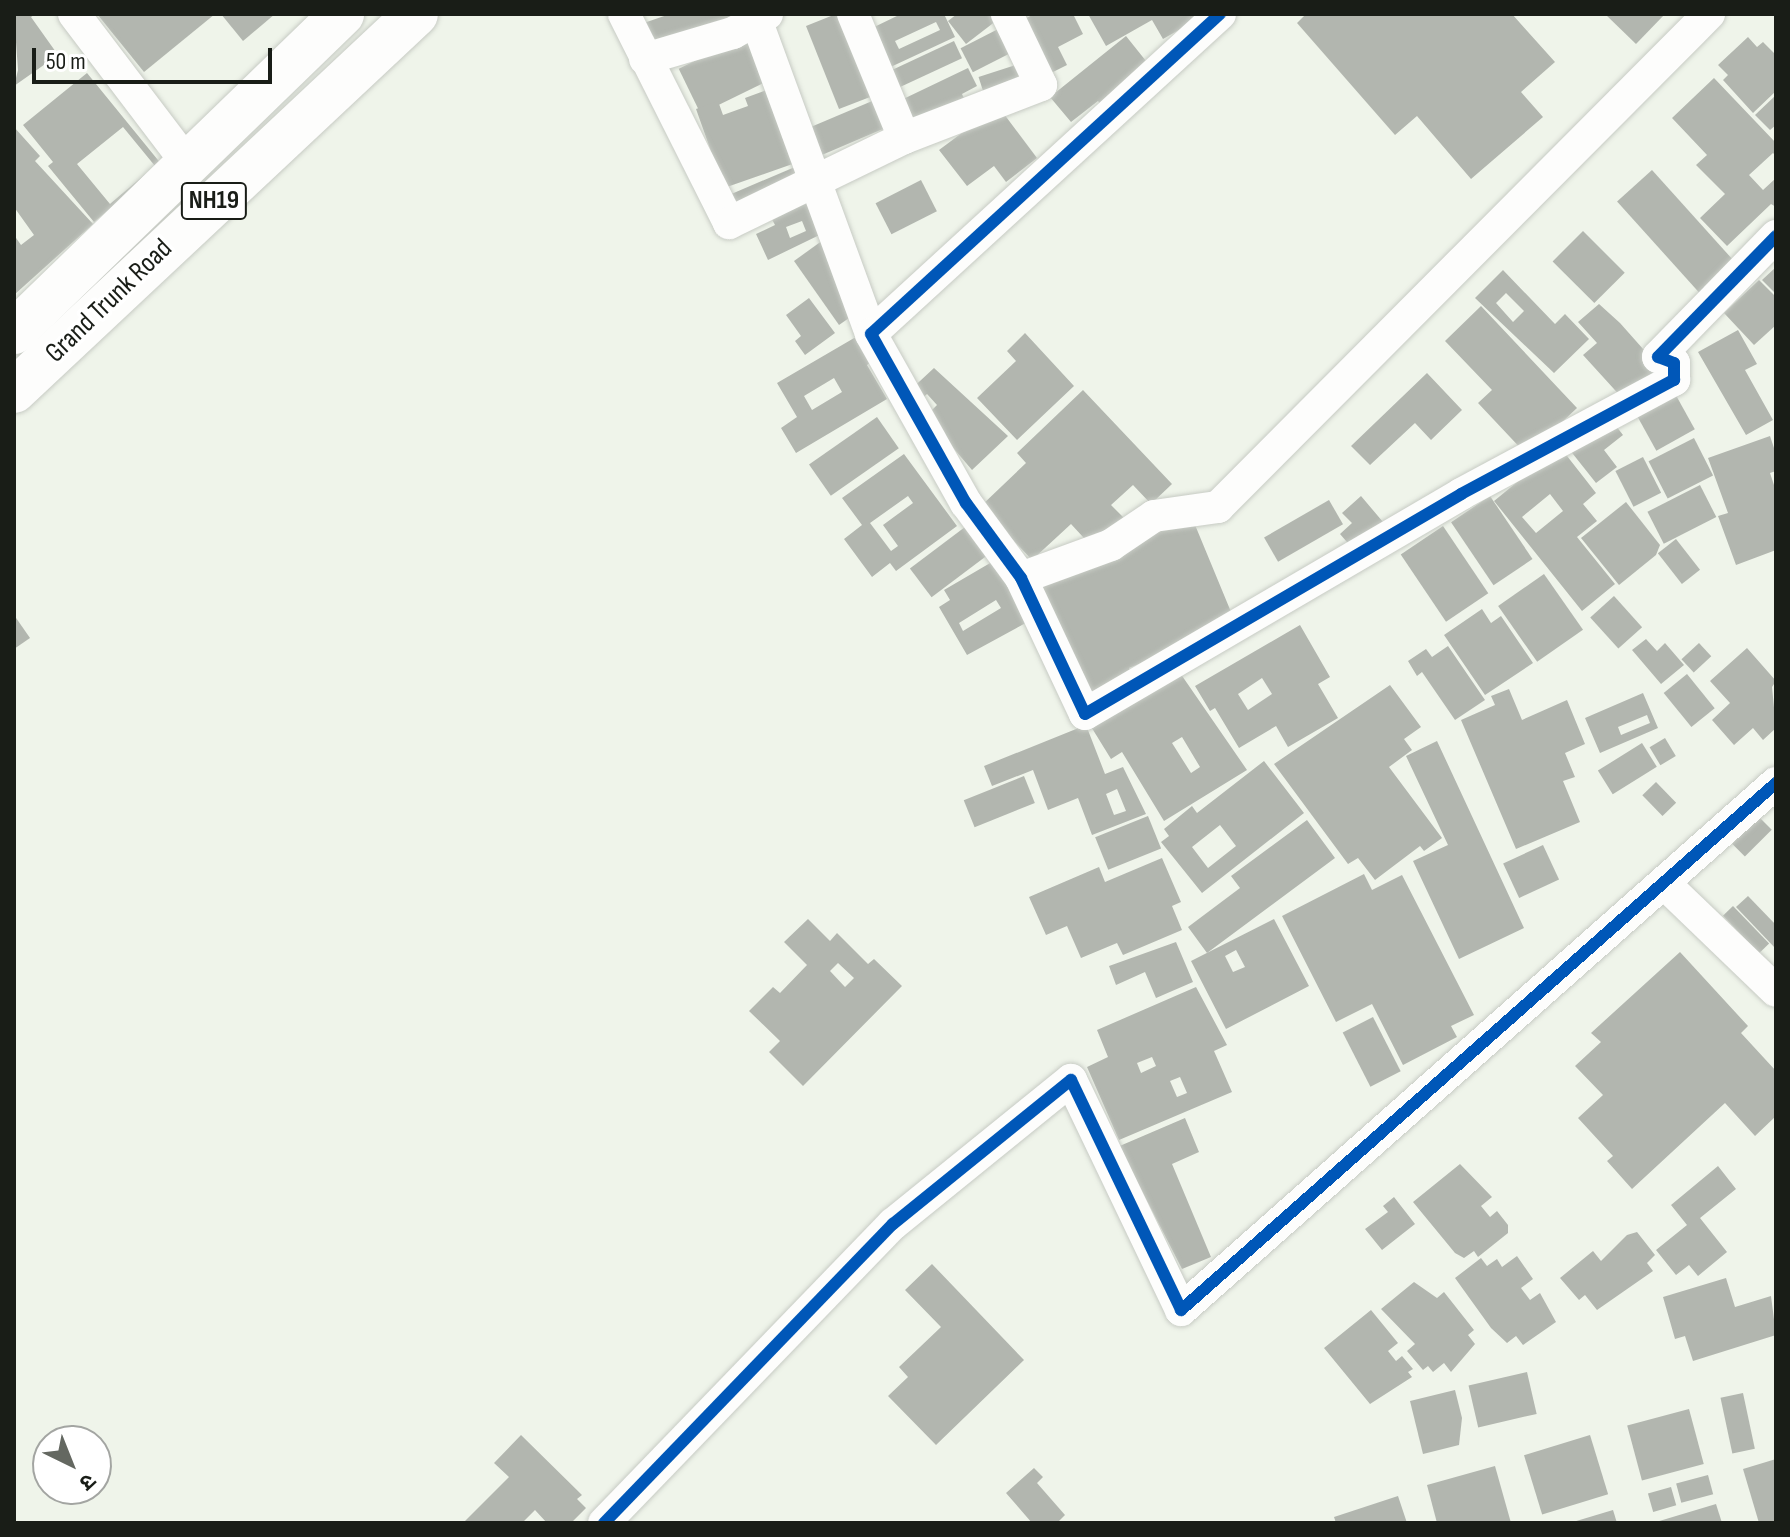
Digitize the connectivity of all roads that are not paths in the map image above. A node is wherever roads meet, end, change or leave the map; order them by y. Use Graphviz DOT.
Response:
graph roads {
  1 [pos="74,14"];
  2 [pos="342,14"];
  3 [pos="416,14"];
  4 [pos="624,14"];
  5 [pos="853,14"];
  6 [pos="1007,14"];
  7 [pos="1220,14"];
  8 [pos="1709,14"];
  9 [pos="759,16"];
  10 [pos="645,59"];
  11 [pos="904,138"];
  12 [pos="188,164"];
  13 [pos="816,184"];
  14 [pos="1776,236"];
  15 [pos="14,332"];
  16 [pos="871,334"];
  17 [pos="14,391"];
  18 [pos="1021,578"];
  19 [pos="1776,783"];
  20 [pos="1665,884"];
  21 [pos="1776,991"];
  22 [pos="604,1523"];
  1 -- 12 [label="street"];
  2 -- 12 [label="highway, Grand Trunk Road / NH19"];
  3 -- 17 [label="highway, Grand Trunk Road / NH19"];
  4 -- 10 [label="street"];
  5 -- 11 [label="street"];
  6 -- 11 [label="street"];
  7 -- 16 [label="street"];
  8 -- 18 [label="street"];
  9 -- 10 [label="street"];
  9 -- 13 [label="street"];
  10 -- 13 [label="street"];
  11 -- 13 [label="street"];
  12 -- 15 [label="highway, Grand Trunk Road / NH19"];
  13 -- 16 [label="street"];
  14 -- 18 [label="street"];
  16 -- 18 [label="street"];
  19 -- 20 [label="street"];
  20 -- 21 [label="street"];
  20 -- 22 [label="street"];
}
